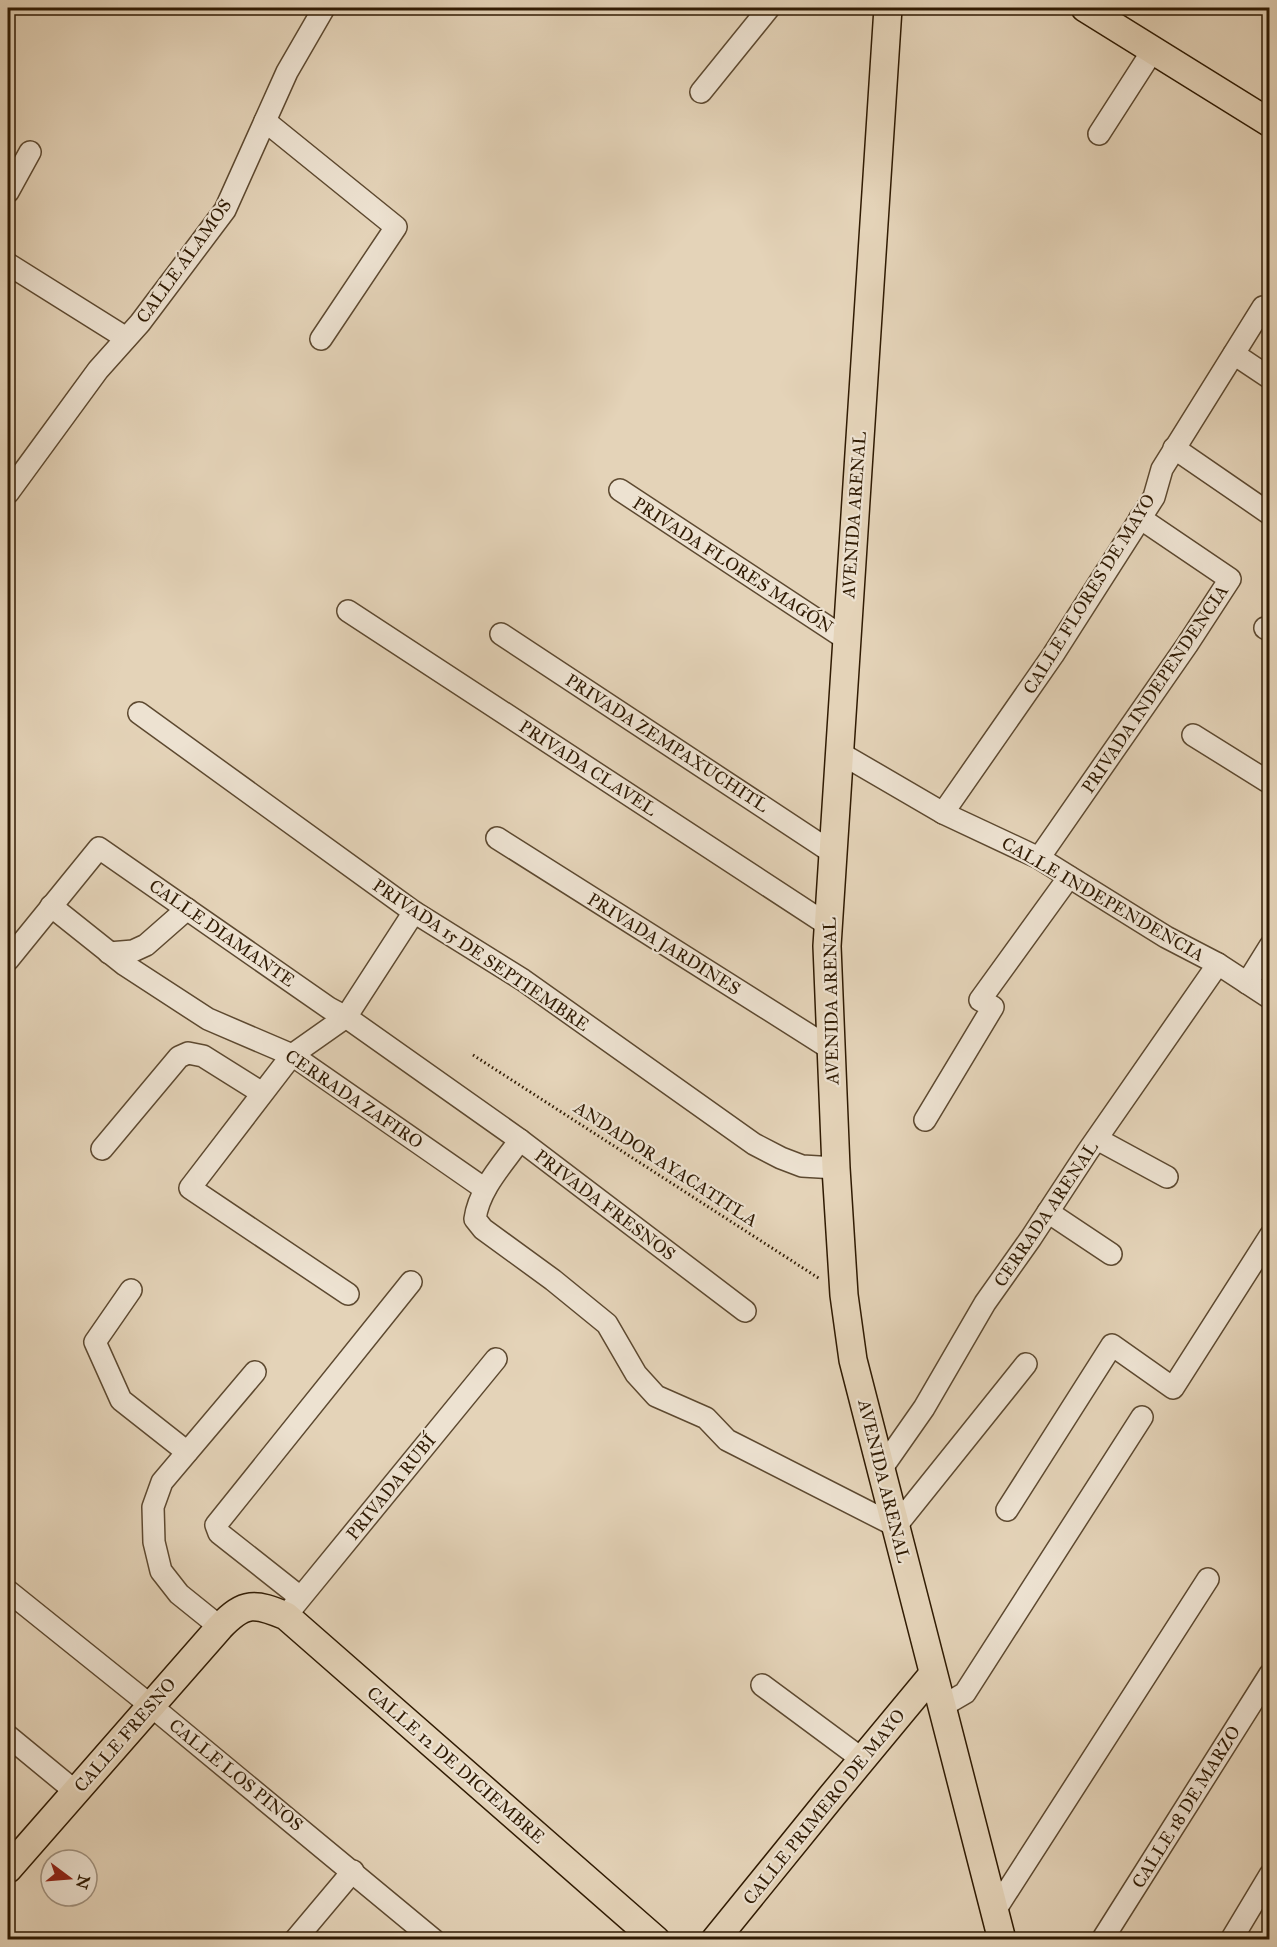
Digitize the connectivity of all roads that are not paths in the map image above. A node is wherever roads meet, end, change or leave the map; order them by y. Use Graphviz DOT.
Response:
graph roads {
  1 [pos="324,8"];
  2 [pos="770,8"];
  3 [pos="885,8"];
  4 [pos="1085,8"];
  5 [pos="1153,50"];
  6 [pos="701,92"];
  7 [pos="265,121"];
  8 [pos="1269,123"];
  9 [pos="1099,134"];
  10 [pos="30,152"];
  11 [pos="8,192"];
  12 [pos="8,264"];
  13 [pos="1263,307"];
  14 [pos="126,338"];
  15 [pos="321,339"];
  16 [pos="1234,354"];
  17 [pos="1269,378"];
  18 [pos="1174,448"];
  19 [pos="620,490"];
  20 [pos="8,493"];
  21 [pos="1269,514"];
  22 [pos="1140,518"];
  23 [pos="348,611"];
  24 [pos="501,634"];
  25 [pos="846,639"];
  26 [pos="139,713"];
  27 [pos="1193,735"];
  28 [pos="840,753"];
  29 [pos="1269,783"];
  30 [pos="943,813"];
  31 [pos="497,838"];
  32 [pos="833,853"];
  33 [pos="1039,858"];
  34 [pos="1069,878"];
  35 [pos="51,906"];
  36 [pos="187,909"];
  37 [pos="414,912"];
  38 [pos="828,925"];
  39 [pos="1269,946"];
  40 [pos="117,959"];
  41 [pos="8,960"];
  42 [pos="1218,964"];
  43 [pos="1246,983"];
  44 [pos="1269,998"];
  45 [pos="346,1017"];
  46 [pos="831,1049"];
  47 [pos="292,1055"];
  48 [pos="262,1094"];
  49 [pos="925,1120"];
  50 [pos="1097,1139"];
  51 [pos="520,1140"];
  52 [pos="102,1149"];
  53 [pos="836,1168"];
  54 [pos="1167,1177"];
  55 [pos="485,1189"];
  56 [pos="1048,1212"];
  57 [pos="1269,1236"];
  58 [pos="1111,1254"];
  59 [pos="411,1282"];
  60 [pos="131,1290"];
  61 [pos="348,1294"];
  62 [pos="745,1311"];
  63 [pos="496,1359"];
  64 [pos="1026,1364"];
  65 [pos="255,1372"];
  66 [pos="1142,1417"];
  67 [pos="187,1452"];
  68 [pos="882,1468"];
  69 [pos="1007,1510"];
  70 [pos="896,1526"];
  71 [pos="1208,1579"];
  72 [pos="8,1591"];
  73 [pos="248,1607"];
  74 [pos="293,1607"];
  75 [pos="219,1627"];
  76 [pos="933,1674"];
  77 [pos="1269,1674"];
  78 [pos="762,1684"];
  79 [pos="150,1705"];
  80 [pos="941,1707"];
  81 [pos="8,1736"];
  82 [pos="862,1759"];
  83 [pos="76,1792"];
  84 [pos="8,1869"];
  85 [pos="353,1871"];
  86 [pos="1269,1875"];
  87 [pos="994,1911"];
  88 [pos="295,1940"];
  89 [pos="435,1940"];
  90 [pos="656,1940"];
  91 [pos="715,1940"];
  92 [pos="1002,1940"];
  93 [pos="1102,1940"];
  94 [pos="1231,1940"];
  1 -- 7 [label="street, CALLE ÁLAMOS"];
  2 -- 6 [label="street"];
  3 -- 25 [label="main road, AVENIDA ARENAL"];
  4 -- 5 [label="main road"];
  5 -- 8 [label="main road"];
  5 -- 9 [label="street"];
  7 -- 14 [label="street, CALLE ÁLAMOS"];
  7 -- 15 [label="street"];
  10 -- 11 [label="street"];
  12 -- 14 [label="street"];
  13 -- 16 [label="street, CALLE FLORES DE MAYO"];
  14 -- 20 [label="street, CALLE ÁLAMOS"];
  16 -- 17 [label="street"];
  16 -- 18 [label="street, CALLE FLORES DE MAYO"];
  18 -- 21 [label="street"];
  18 -- 22 [label="street, CALLE FLORES DE MAYO"];
  19 -- 25 [label="street, PRIVADA FLORES MAGÓN"];
  22 -- 30 [label="street, CALLE FLORES DE MAYO"];
  22 -- 33 [label="street, PRIVADA INDEPENDENCIA"];
  23 -- 38 [label="street, PRIVADA CLAVEL"];
  24 -- 32 [label="street, PRIVADA ZEMPAXUCHITL"];
  25 -- 28 [label="main road, AVENIDA ARENAL"];
  26 -- 37 [label="street, PRIVADA 15 DE SEPTIEMBRE"];
  27 -- 29 [label="street"];
  28 -- 30 [label="street, CALLE INDEPENDENCIA"];
  28 -- 32 [label="main road, AVENIDA ARENAL"];
  30 -- 33 [label="street, CALLE INDEPENDENCIA"];
  31 -- 46 [label="street, PRIVADA JARDINES"];
  32 -- 38 [label="main road, AVENIDA ARENAL"];
  33 -- 34 [label="street, CALLE INDEPENDENCIA"];
  34 -- 42 [label="street, CALLE INDEPENDENCIA"];
  34 -- 49 [label="street"];
  35 -- 36 [label="street, CALLE DIAMANTE"];
  35 -- 40 [label="street, CERRADA ZAFIRO"];
  35 -- 41 [label="street"];
  36 -- 40 [label="street"];
  36 -- 45 [label="street, CALLE DIAMANTE"];
  37 -- 45 [label="street"];
  37 -- 53 [label="street, PRIVADA 15 DE SEPTIEMBRE"];
  38 -- 46 [label="main road, AVENIDA ARENAL"];
  39 -- 43 [label="street"];
  40 -- 47 [label="street, CERRADA ZAFIRO"];
  42 -- 43 [label="street, CALLE INDEPENDENCIA"];
  42 -- 50 [label="street, CERRADA ARENAL"];
  43 -- 44 [label="street, CALLE INDEPENDENCIA"];
  45 -- 47 [label="street"];
  45 -- 51 [label="street, CALLE DIAMANTE"];
  46 -- 53 [label="main road, AVENIDA ARENAL"];
  47 -- 48 [label="street"];
  47 -- 55 [label="street, CERRADA ZAFIRO"];
  48 -- 52 [label="street"];
  48 -- 61 [label="street"];
  50 -- 54 [label="street"];
  50 -- 56 [label="street, CERRADA ARENAL"];
  51 -- 55 [label="street, PRIVADA FRESNOS"];
  51 -- 62 [label="street, PRIVADA FRESNOS"];
  53 -- 68 [label="main road, AVENIDA ARENAL"];
  55 -- 70 [label="street, PRIVADA FRESNOS"];
  56 -- 58 [label="street"];
  56 -- 68 [label="street, CERRADA ARENAL"];
  57 -- 69 [label="street"];
  59 -- 74 [label="street, CALLE 12 DE DICIEMBRE"];
  60 -- 67 [label="street"];
  63 -- 74 [label="street, PRIVADA RUBÍ"];
  64 -- 70 [label="street"];
  65 -- 67 [label="street"];
  66 -- 80 [label="street"];
  67 -- 75 [label="street"];
  68 -- 70 [label="main road, AVENIDA ARENAL"];
  70 -- 76 [label="main road, AVENIDA ARENAL"];
  71 -- 87 [label="street"];
  72 -- 79 [label="street, CALLE LOS PINOS"];
  73 -- 74 [label="main road, CALLE 12 DE DICIEMBRE"];
  73 -- 75 [label="main road, CALLE FRESNO"];
  74 -- 90 [label="main road, CALLE 12 DE DICIEMBRE"];
  75 -- 79 [label="main road, CALLE FRESNO"];
  76 -- 80 [label="main road, AVENIDA ARENAL"];
  76 -- 82 [label="main road, CALLE PRIMERO DE MAYO"];
  77 -- 93 [label="street, CALLE 18 DE MARZO"];
  78 -- 82 [label="street"];
  79 -- 83 [label="main road, CALLE FRESNO"];
  79 -- 85 [label="street, CALLE LOS PINOS"];
  80 -- 87 [label="main road, AVENIDA ARENAL"];
  81 -- 83 [label="street"];
  82 -- 91 [label="main road, CALLE PRIMERO DE MAYO"];
  83 -- 84 [label="main road, CALLE FRESNO"];
  85 -- 88 [label="street"];
  85 -- 89 [label="street, CALLE LOS PINOS"];
  86 -- 94 [label="street"];
  87 -- 92 [label="main road, AVENIDA ARENAL"];
}
